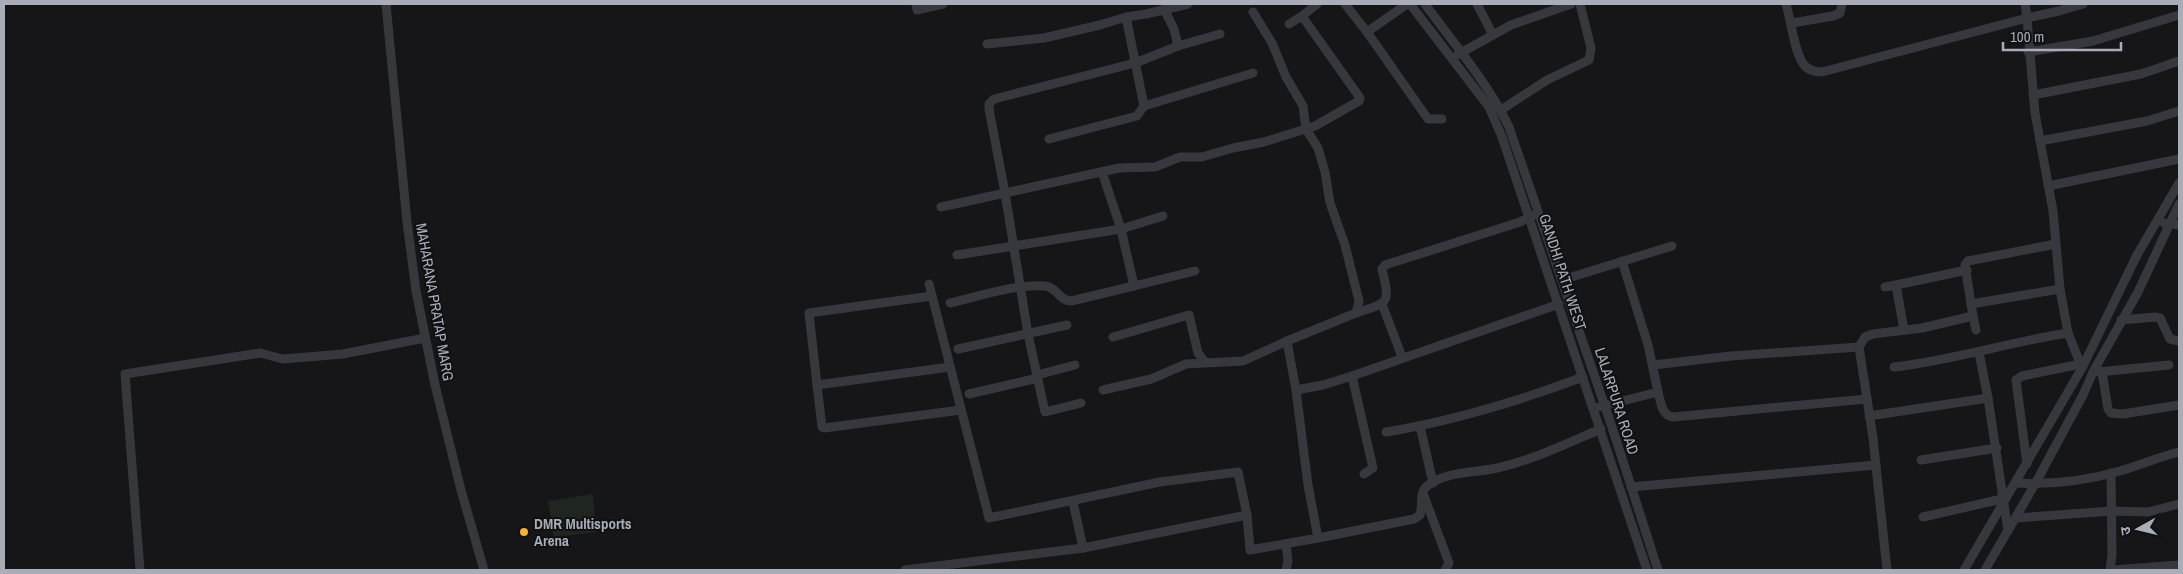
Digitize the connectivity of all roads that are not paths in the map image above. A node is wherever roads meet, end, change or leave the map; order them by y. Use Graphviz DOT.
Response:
graph roads {
  1 [pos="386,4"];
  2 [pos="916,4"];
  3 [pos="943,4"];
  4 [pos="1188,4"];
  5 [pos="1317,4"];
  6 [pos="1345,4"];
  7 [pos="1409,4"];
  8 [pos="1425,4"];
  9 [pos="1477,4"];
  10 [pos="1571,4"];
  11 [pos="1580,4"];
  12 [pos="1786,4"];
  13 [pos="1842,4"];
  14 [pos="2025,4"];
  15 [pos="2079,4"];
  16 [pos="1545,8"];
  17 [pos="1164,9"];
  18 [pos="1252,12"];
  19 [pos="2179,15"];
  20 [pos="1302,16"];
  21 [pos="1126,17"];
  22 [pos="2027,18"];
  23 [pos="1792,23"];
  24 [pos="1289,24"];
  25 [pos="1367,32"];
  26 [pos="1220,34"];
  27 [pos="1493,35"];
  28 [pos="987,44"];
  29 [pos="1178,46"];
  30 [pos="2028,52"];
  31 [pos="1457,56"];
  32 [pos="2179,61"];
  33 [pos="1135,63"];
  34 [pos="1253,72"];
  35 [pos="2033,95"];
  36 [pos="1144,106"];
  37 [pos="1501,110"];
  38 [pos="2179,111"];
  39 [pos="1442,119"];
  40 [pos="1306,129"];
  41 [pos="1049,139"];
  42 [pos="2040,141"];
  43 [pos="2179,159"];
  44 [pos="1102,172"];
  45 [pos="2179,183"];
  46 [pos="2048,186"];
  47 [pos="1005,193"];
  48 [pos="2179,204"];
  49 [pos="941,207"];
  50 [pos="1539,212"];
  51 [pos="1163,216"];
  52 [pos="1530,218"];
  53 [pos="2157,221"];
  54 [pos="2169,225"];
  55 [pos="2179,225"];
  56 [pos="1120,229"];
  57 [pos="2056,244"];
  58 [pos="1012,246"];
  59 [pos="1672,246"];
  60 [pos="957,254"];
  61 [pos="1622,261"];
  62 [pos="1967,270"];
  63 [pos="1195,271"];
  64 [pos="1562,280"];
  65 [pos="929,284"];
  66 [pos="1896,285"];
  67 [pos="1134,286"];
  68 [pos="1885,287"];
  69 [pos="1019,288"];
  70 [pos="2060,289"];
  71 [pos="932,296"];
  72 [pos="950,303"];
  73 [pos="1382,304"];
  74 [pos="1559,304"];
  75 [pos="1971,304"];
  76 [pos="1356,313"];
  77 [pos="1973,316"];
  78 [pos="2121,320"];
  79 [pos="1067,325"];
  80 [pos="1904,330"];
  81 [pos="1976,330"];
  82 [pos="2068,333"];
  83 [pos="1028,334"];
  84 [pos="1113,337"];
  85 [pos="425,338"];
  86 [pos="1287,341"];
  87 [pos="2179,341"];
  88 [pos="1860,347"];
  89 [pos="958,349"];
  90 [pos="1979,353"];
  91 [pos="1402,357"];
  92 [pos="1205,362"];
  93 [pos="1653,365"];
  94 [pos="2169,365"];
  95 [pos="1075,366"];
  96 [pos="950,367"];
  97 [pos="1894,367"];
  98 [pos="2081,368"];
  99 [pos="2098,372"];
  100 [pos="1037,376"];
  101 [pos="1352,376"];
  102 [pos="1583,377"];
  103 [pos="817,385"];
  104 [pos="1103,390"];
  105 [pos="1296,390"];
  106 [pos="1658,392"];
  107 [pos="969,394"];
  108 [pos="1988,398"];
  109 [pos="1867,399"];
  110 [pos="1081,403"];
  111 [pos="1604,404"];
  112 [pos="2179,405"];
  113 [pos="1594,408"];
  114 [pos="961,410"];
  115 [pos="1870,416"];
  116 [pos="1420,426"];
  117 [pos="1601,429"];
  118 [pos="1386,432"];
  119 [pos="1996,448"];
  120 [pos="2179,452"];
  121 [pos="1921,460"];
  122 [pos="2027,464"];
  123 [pos="1876,466"];
  124 [pos="2111,473"];
  125 [pos="1364,474"];
  126 [pos="1433,483"];
  127 [pos="2016,483"];
  128 [pos="2035,484"];
  129 [pos="1631,487"];
  130 [pos="1423,492"];
  131 [pos="2003,501"];
  132 [pos="1073,502"];
  133 [pos="2179,504"];
  134 [pos="2112,512"];
  135 [pos="1247,516"];
  136 [pos="1922,516"];
  137 [pos="2016,518"];
  138 [pos="2008,531"];
  139 [pos="1318,538"];
  140 [pos="1286,544"];
  141 [pos="1082,548"];
  142 [pos="2179,564"];
  143 [pos="140,570"];
  144 [pos="484,570"];
  145 [pos="905,570"];
  146 [pos="1286,570"];
  147 [pos="1445,570"];
  148 [pos="1647,570"];
  149 [pos="1658,570"];
  150 [pos="1887,570"];
  151 [pos="1964,570"];
  152 [pos="1985,570"];
  153 [pos="2112,570"];
  1 -- 85 [label="street, MAHARANA PRATAP MARG"];
  2 -- 3 [label="street"];
  4 -- 17 [label="street"];
  5 -- 20 [label="street"];
  6 -- 25 [label="street"];
  7 -- 25 [label="street"];
  7 -- 31 [label="street, GANDHI PATH WEST"];
  8 -- 31 [label="street, LALARPURA ROAD"];
  9 -- 27 [label="street"];
  10 -- 16 [label="street"];
  11 -- 37 [label="street"];
  12 -- 23 [label="street"];
  13 -- 23 [label="street"];
  14 -- 22 [label="street"];
  15 -- 22 [label="street"];
  16 -- 27 [label="street"];
  17 -- 21 [label="street"];
  17 -- 29 [label="street"];
  18 -- 40 [label="street"];
  19 -- 30 [label="street"];
  20 -- 24 [label="street"];
  20 -- 40 [label="street"];
  21 -- 28 [label="street"];
  21 -- 33 [label="street"];
  22 -- 23 [label="street"];
  22 -- 30 [label="street"];
  25 -- 39 [label="street"];
  26 -- 29 [label="street"];
  27 -- 31 [label="street"];
  29 -- 33 [label="street"];
  30 -- 35 [label="street"];
  31 -- 37 [label="street, LALARPURA ROAD"];
  31 -- 52 [label="street, GANDHI PATH WEST"];
  32 -- 35 [label="street"];
  33 -- 36 [label="street"];
  33 -- 47 [label="street"];
  34 -- 36 [label="street"];
  35 -- 42 [label="street"];
  36 -- 41 [label="street"];
  37 -- 50 [label="street, LALARPURA ROAD"];
  38 -- 42 [label="street"];
  40 -- 44 [label="street"];
  40 -- 76 [label="street"];
  42 -- 46 [label="street"];
  43 -- 46 [label="street"];
  44 -- 47 [label="street"];
  44 -- 56 [label="street"];
  45 -- 53 [label="street"];
  46 -- 57 [label="street"];
  47 -- 49 [label="street"];
  47 -- 58 [label="street"];
  48 -- 54 [label="street"];
  50 -- 52 [label="street"];
  50 -- 64 [label="street, LALARPURA ROAD"];
  51 -- 56 [label="street"];
  52 -- 73 [label="street"];
  52 -- 74 [label="street, GANDHI PATH WEST"];
  53 -- 54 [label="street"];
  53 -- 98 [label="street"];
  54 -- 55 [label="street"];
  54 -- 78 [label="street"];
  56 -- 58 [label="street"];
  56 -- 67 [label="street"];
  57 -- 62 [label="street"];
  57 -- 70 [label="street"];
  58 -- 60 [label="street"];
  58 -- 69 [label="street"];
  59 -- 61 [label="street"];
  61 -- 64 [label="street"];
  61 -- 93 [label="street"];
  62 -- 66 [label="street"];
  62 -- 75 [label="street"];
  63 -- 67 [label="street"];
  64 -- 111 [label="street, LALARPURA ROAD"];
  65 -- 71 [label="street"];
  66 -- 68 [label="street"];
  66 -- 80 [label="street"];
  67 -- 69 [label="street"];
  69 -- 72 [label="street"];
  69 -- 83 [label="street"];
  70 -- 75 [label="street"];
  70 -- 82 [label="street"];
  71 -- 96 [label="street"];
  71 -- 103 [label="street"];
  73 -- 76 [label="street"];
  73 -- 91 [label="street"];
  74 -- 91 [label="street"];
  74 -- 102 [label="street, GANDHI PATH WEST"];
  75 -- 77 [label="street"];
  76 -- 86 [label="street"];
  77 -- 80 [label="street"];
  77 -- 81 [label="street"];
  78 -- 87 [label="street"];
  78 -- 99 [label="street"];
  79 -- 83 [label="street"];
  80 -- 88 [label="street"];
  82 -- 90 [label="street"];
  82 -- 98 [label="street"];
  83 -- 89 [label="street"];
  83 -- 100 [label="street"];
  84 -- 92 [label="street"];
  85 -- 143 [label="street"];
  85 -- 144 [label="street, MAHARANA PRATAP MARG"];
  86 -- 92 [label="street"];
  86 -- 105 [label="street"];
  88 -- 93 [label="street"];
  88 -- 109 [label="street"];
  90 -- 97 [label="street"];
  90 -- 108 [label="street"];
  91 -- 101 [label="street"];
  92 -- 104 [label="street"];
  93 -- 106 [label="street"];
  94 -- 99 [label="street"];
  95 -- 100 [label="street"];
  96 -- 103 [label="street"];
  96 -- 114 [label="street"];
  98 -- 99 [label="street"];
  98 -- 122 [label="street"];
  98 -- 122 [label="street"];
  99 -- 112 [label="street"];
  99 -- 128 [label="street"];
  100 -- 107 [label="street"];
  100 -- 110 [label="street"];
  101 -- 105 [label="street"];
  101 -- 125 [label="street"];
  102 -- 113 [label="street, GANDHI PATH WEST"];
  102 -- 116 [label="street"];
  103 -- 114 [label="street"];
  105 -- 139 [label="street"];
  106 -- 109 [label="street"];
  106 -- 111 [label="street"];
  108 -- 115 [label="street"];
  108 -- 119 [label="street"];
  109 -- 115 [label="street"];
  111 -- 113 [label="street"];
  111 -- 129 [label="street, LALARPURA ROAD"];
  113 -- 117 [label="street, GANDHI PATH WEST"];
  114 -- 132 [label="street"];
  115 -- 123 [label="street"];
  116 -- 118 [label="street"];
  116 -- 126 [label="street"];
  117 -- 126 [label="street"];
  117 -- 148 [label="street, GANDHI PATH WEST"];
  119 -- 121 [label="street"];
  119 -- 131 [label="street"];
  120 -- 124 [label="street"];
  122 -- 127 [label="street"];
  123 -- 129 [label="street"];
  123 -- 150 [label="street"];
  124 -- 128 [label="street"];
  124 -- 134 [label="street"];
  126 -- 130 [label="street"];
  127 -- 128 [label="street"];
  127 -- 131 [label="street"];
  128 -- 137 [label="street"];
  129 -- 149 [label="street, LALARPURA ROAD"];
  130 -- 139 [label="street"];
  130 -- 147 [label="street"];
  131 -- 136 [label="street"];
  131 -- 138 [label="street"];
  131 -- 151 [label="street"];
  132 -- 135 [label="street"];
  132 -- 141 [label="street"];
  133 -- 134 [label="street"];
  134 -- 137 [label="street"];
  134 -- 153 [label="street"];
  135 -- 140 [label="street"];
  135 -- 141 [label="street"];
  137 -- 138 [label="street"];
  138 -- 152 [label="street"];
  139 -- 140 [label="street"];
  140 -- 146 [label="street"];
  141 -- 145 [label="street"];
  142 -- 153 [label="street"];
}
